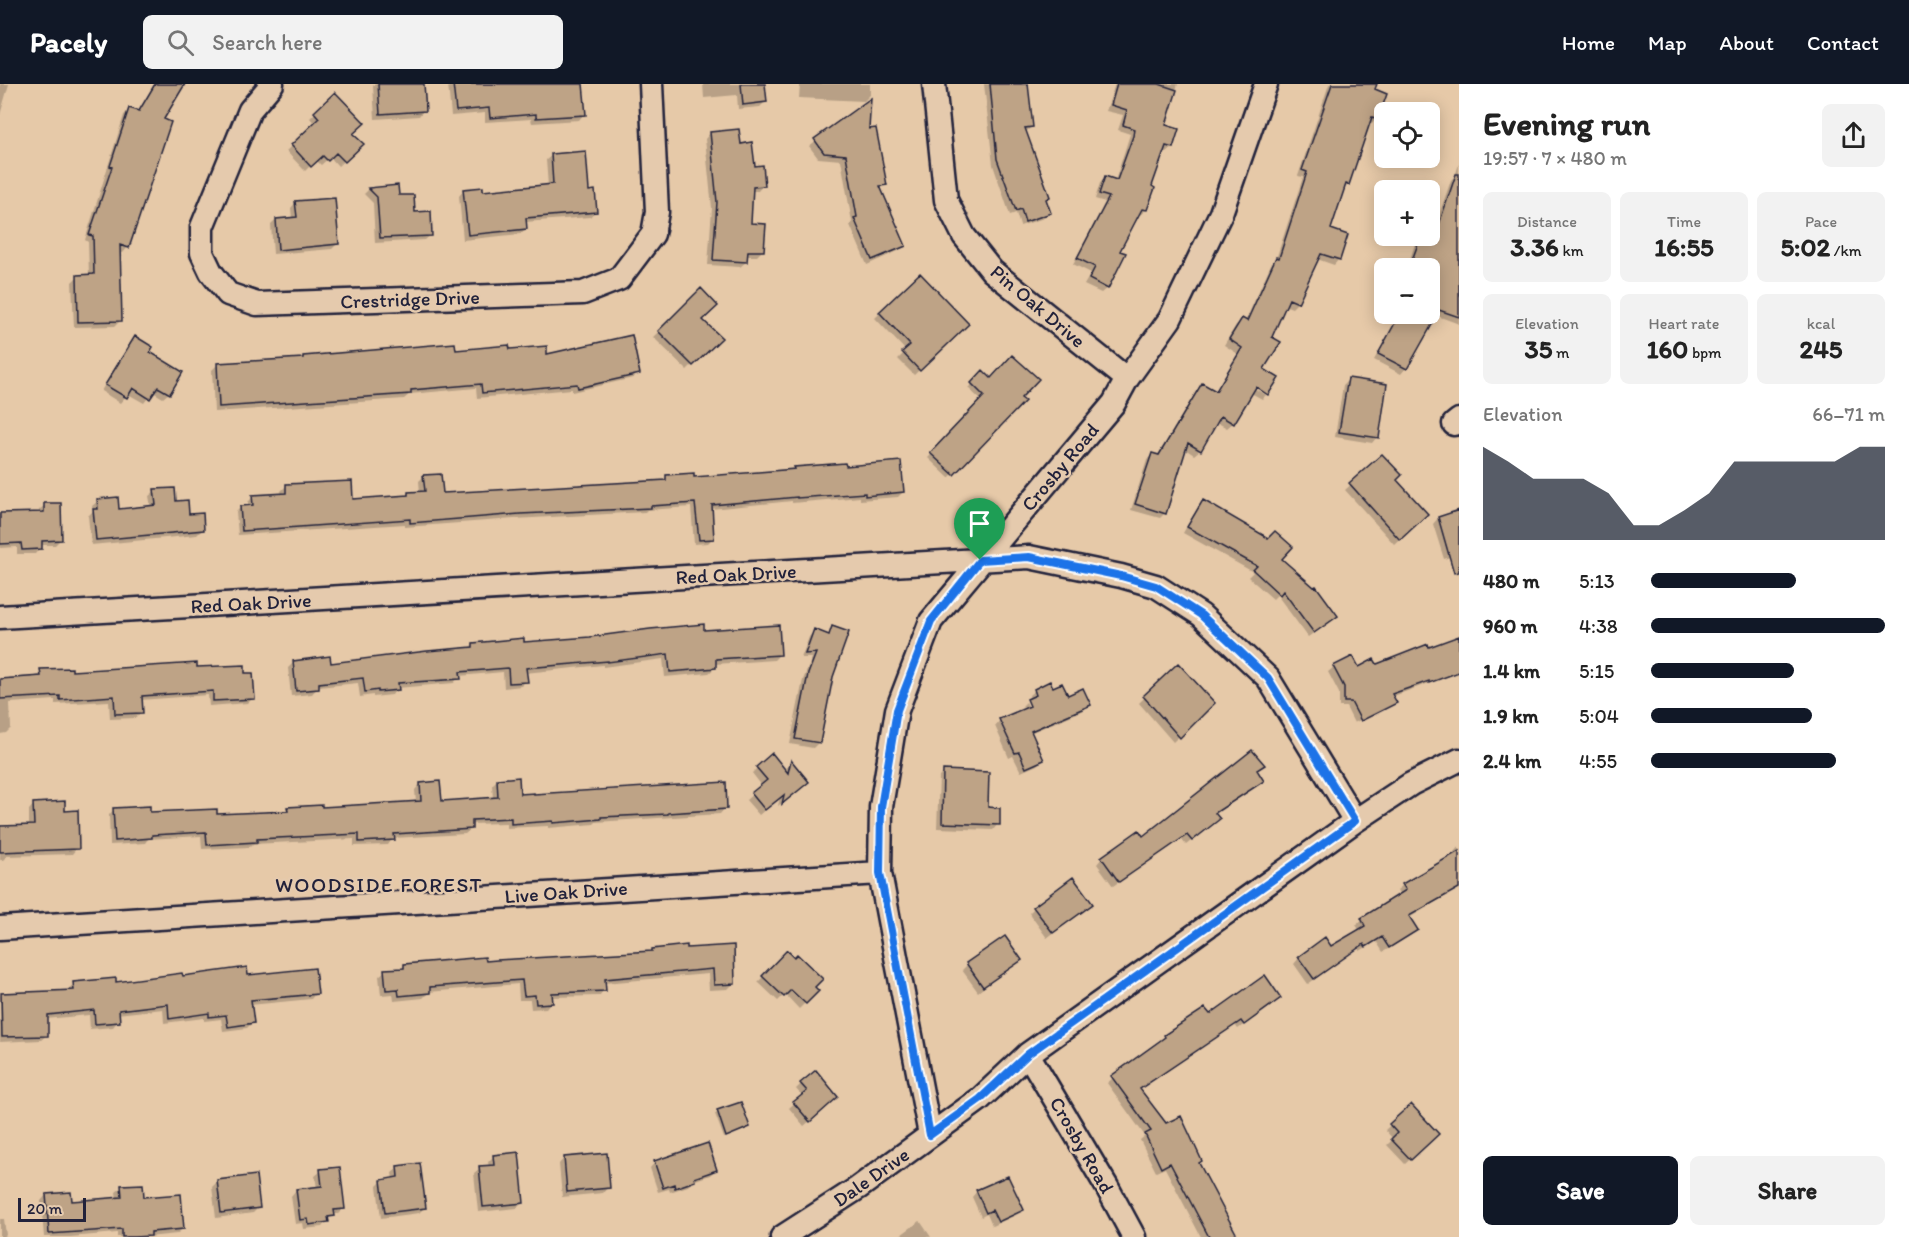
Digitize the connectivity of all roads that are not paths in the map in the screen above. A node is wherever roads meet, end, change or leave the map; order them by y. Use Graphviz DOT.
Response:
graph roads {
  1 [pos="272,84"];
  2 [pos="651,84"];
  3 [pos="934,84"];
  4 [pos="1266,84"];
  5 [pos="1127,379"];
  6 [pos="980,560"];
  7 [pos="0,618"];
  8 [pos="1459,760"];
  9 [pos="1355,821"];
  10 [pos="880,873"];
  11 [pos="0,928"];
  12 [pos="1028,1054"];
  13 [pos="930,1135"];
  14 [pos="782,1237"];
  15 [pos="1134,1237"];
  1 -- 2 [label="street, Crestridge Drive"];
  3 -- 5 [label="street, Pin Oak Drive"];
  4 -- 5 [label="street, Crosby Road"];
  5 -- 6 [label="street, Crosby Road"];
  6 -- 7 [label="street, Red Oak Drive"];
  6 -- 9 [label="street, Red Oak Drive"];
  6 -- 10 [label="street, Crosby Road"];
  8 -- 9 [label="street, Dale Drive"];
  9 -- 12 [label="street, Dale Drive"];
  10 -- 11 [label="street, Live Oak Drive"];
  10 -- 13 [label="street, Crosby Road"];
  12 -- 13 [label="street, Dale Drive"];
  12 -- 15 [label="street, Crosby Road"];
  13 -- 14 [label="street, Dale Drive"];
}
